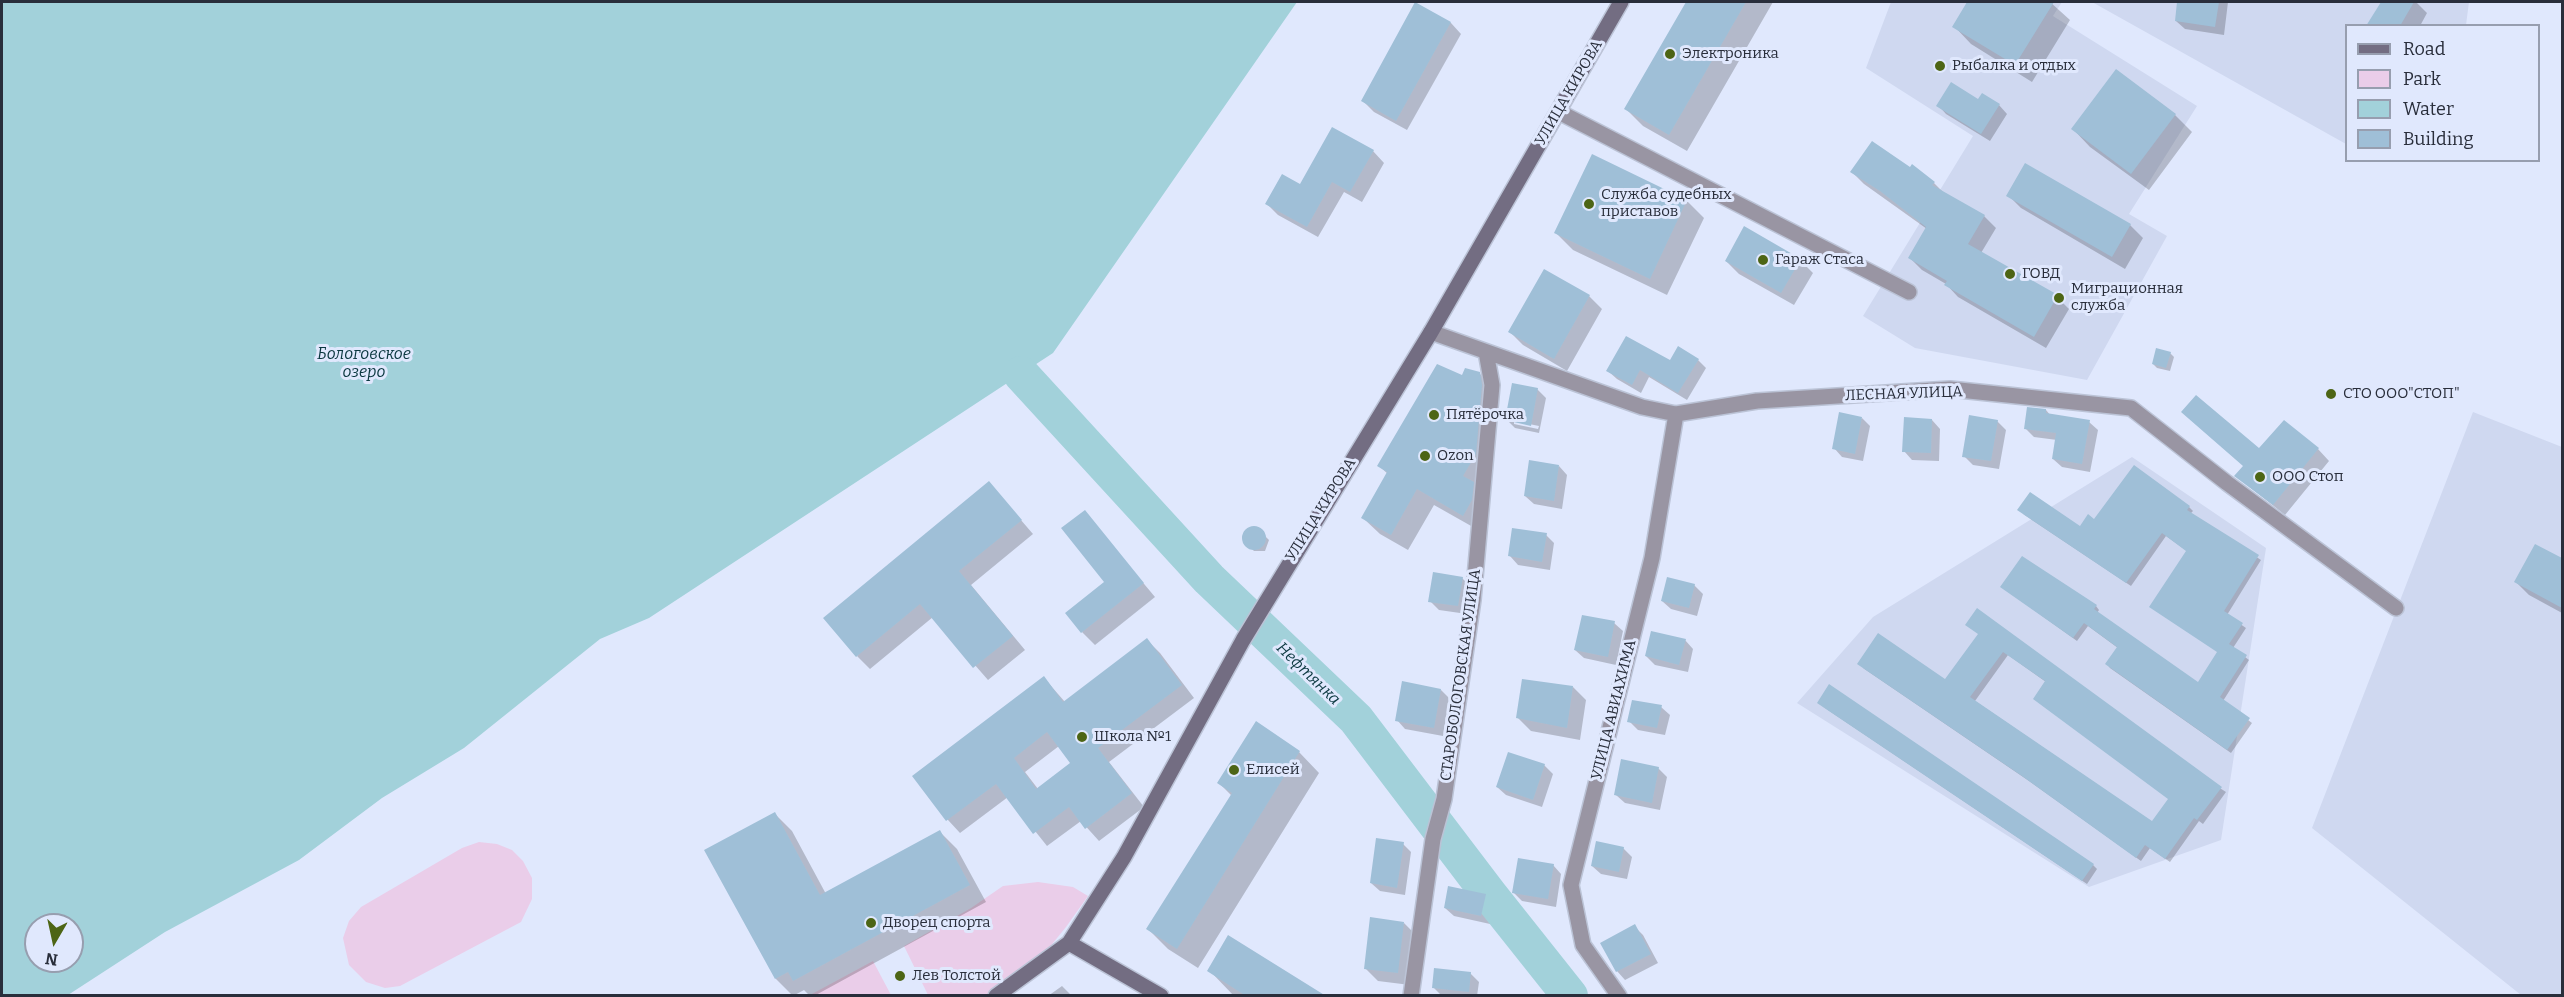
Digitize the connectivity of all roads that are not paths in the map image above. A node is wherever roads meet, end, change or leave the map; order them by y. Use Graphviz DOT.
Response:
graph roads {
  1 [pos="1621,2"];
  2 [pos="1559,112"];
  3 [pos="1910,292"];
  4 [pos="1431,332"];
  5 [pos="1486,352"];
  6 [pos="1676,414"];
  7 [pos="2396,608"];
  8 [pos="1070,943"];
  9 [pos="996,996"];
  10 [pos="1161,996"];
  11 [pos="1411,996"];
  12 [pos="1619,996"];
  1 -- 2 [label="main road, УЛИЦА КИРОВА"];
  2 -- 3 [label="street"];
  2 -- 4 [label="main road, УЛИЦА КИРОВА"];
  4 -- 5 [label="street, ЛЕСНАЯ УЛИЦА"];
  4 -- 8 [label="main road, УЛИЦА КИРОВА"];
  5 -- 6 [label="street, ЛЕСНАЯ УЛИЦА"];
  5 -- 11 [label="street, СТАРОБОЛОГОВСКАЯ УЛИЦА"];
  6 -- 7 [label="street, ЛЕСНАЯ УЛИЦА"];
  6 -- 12 [label="street, УЛИЦА АВИАХИМА"];
  8 -- 9 [label="main road, УЛИЦА КИРОВА"];
  8 -- 10 [label="main road"];
}
